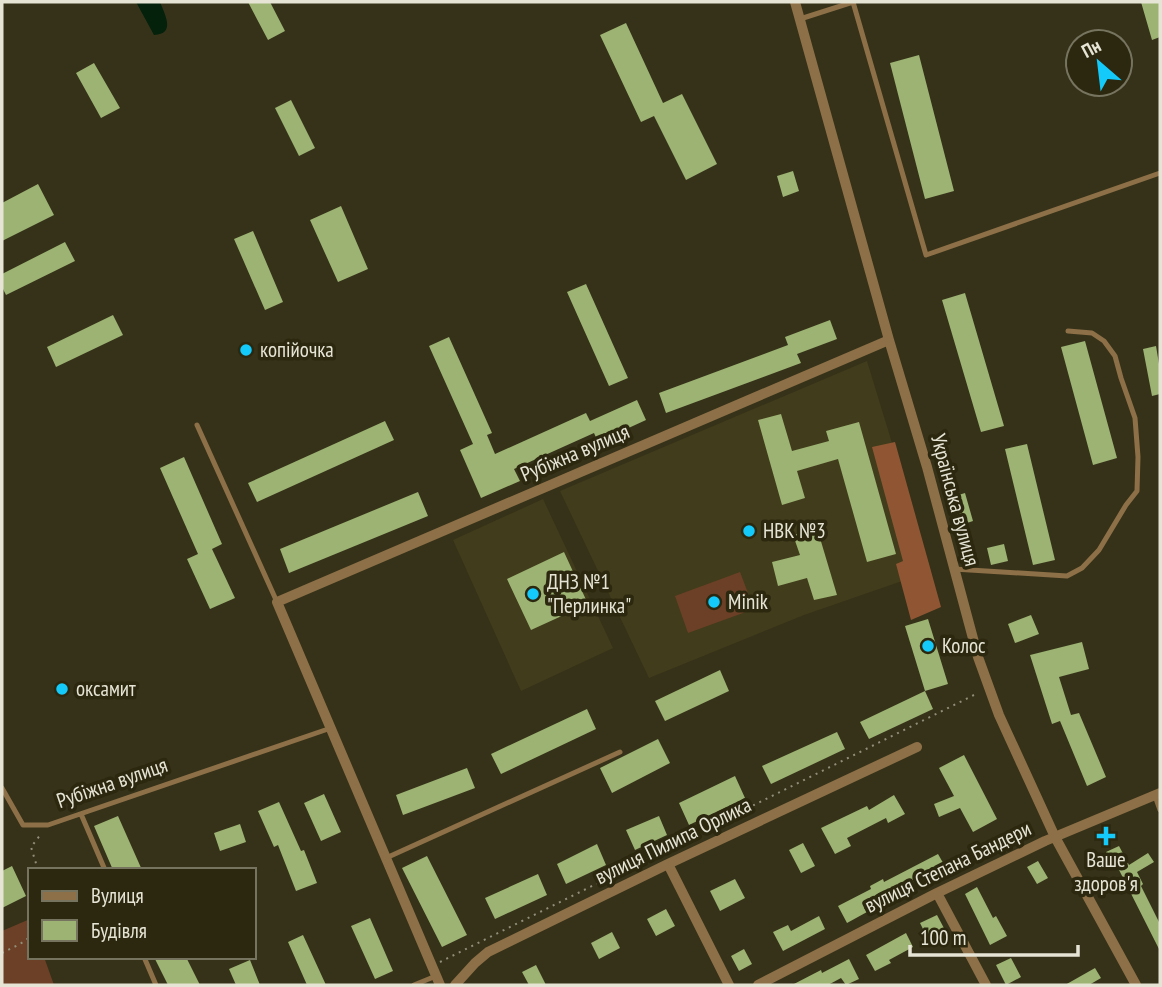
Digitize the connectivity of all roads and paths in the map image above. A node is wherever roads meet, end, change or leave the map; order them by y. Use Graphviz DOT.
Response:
graph roads {
  1 [pos="795,2"];
  2 [pos="853,2"];
  3 [pos="800,19"];
  4 [pos="1160,173"];
  5 [pos="1068,331"];
  6 [pos="890,340"];
  7 [pos="197,425"];
  8 [pos="954,569"];
  9 [pos="276,602"];
  10 [pos="975,695"];
  11 [pos="331,728"];
  12 [pos="917,747"];
  13 [pos="620,752"];
  14 [pos="2,788"];
  15 [pos="1158,794"];
  16 [pos="1160,810"];
  17 [pos="81,814"];
  18 [pos="48,825"];
  19 [pos="1055,837"];
  20 [pos="386,858"];
  21 [pos="668,864"];
  22 [pos="37,868"];
  23 [pos="104,868"];
  24 [pos="937,893"];
  25 [pos="28,938"];
  26 [pos="2,953"];
  27 [pos="145,959"];
  28 [pos="436,976"];
  29 [pos="156,985"];
  30 [pos="414,985"];
  31 [pos="455,985"];
  32 [pos="729,985"];
  33 [pos="758,985"];
  34 [pos="986,985"];
  35 [pos="1136,985"];
  1 -- 3 [label="street, Українська вулиця"];
  2 -- 3 [label="lane"];
  2 -- 4 [label="lane"];
  3 -- 6 [label="street, Українська вулиця"];
  5 -- 8 [label="lane"];
  6 -- 8 [label="street, Українська вулиця"];
  6 -- 9 [label="street, Рубіжна вулиця"];
  7 -- 9 [label="lane"];
  8 -- 19 [label="street, Українська вулиця"];
  9 -- 11 [label="street"];
  10 -- 28 [label="path"];
  11 -- 17 [label="lane, Рубіжна вулиця"];
  11 -- 20 [label="street"];
  12 -- 21 [label="street, вулиця Пилипа Орлика"];
  13 -- 20 [label="lane"];
  14 -- 18 [label="lane, Рубіжна вулиця"];
  15 -- 16 [label="lane"];
  15 -- 19 [label="street, вулиця Степана Бандери"];
  17 -- 18 [label="lane, Рубіжна вулиця"];
  17 -- 23 [label="lane"];
  18 -- 22 [label="path"];
  19 -- 24 [label="street, вулиця Степана Бандери"];
  19 -- 35 [label="street, Українська вулиця"];
  20 -- 28 [label="street"];
  21 -- 31 [label="street, вулиця Пилипа Орлика"];
  21 -- 32 [label="street"];
  24 -- 33 [label="street, вулиця Степана Бандери"];
  24 -- 34 [label="street"];
  25 -- 26 [label="path"];
  27 -- 29 [label="lane"];
  28 -- 30 [label="lane"];
}
